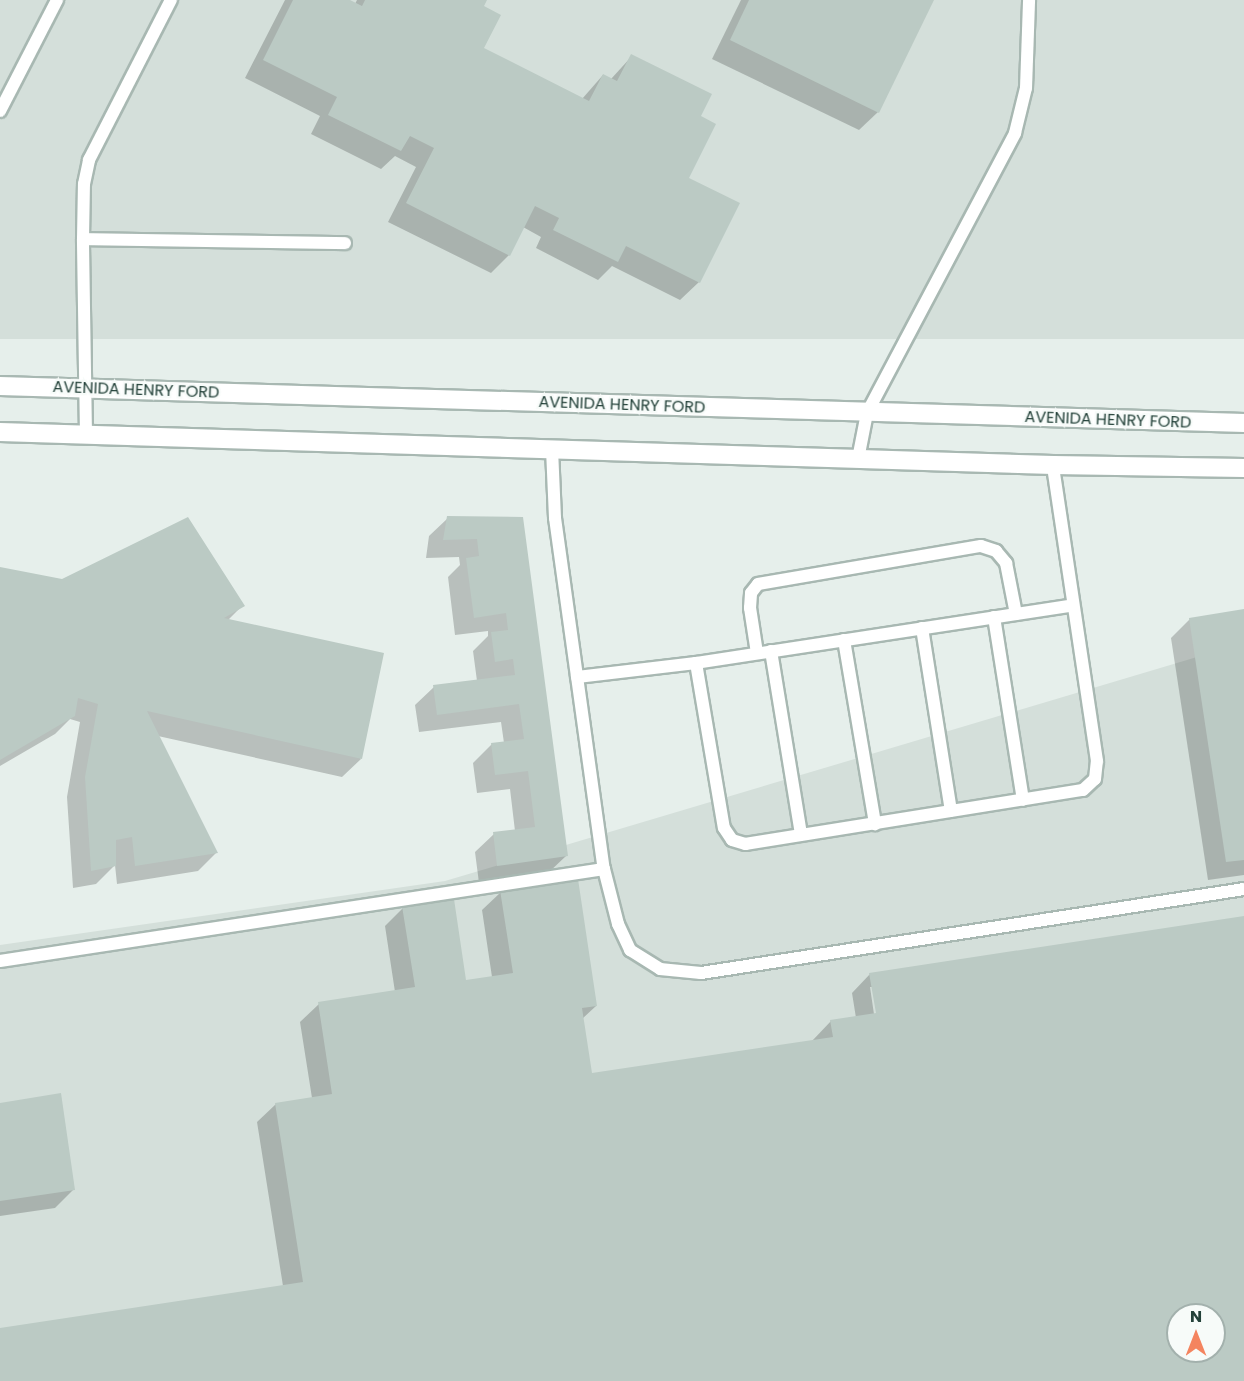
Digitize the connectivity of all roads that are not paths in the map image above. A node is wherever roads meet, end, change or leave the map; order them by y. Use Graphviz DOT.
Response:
graph roads {
  1 [pos="57,0"];
  2 [pos="171,0"];
  3 [pos="1029,0"];
  4 [pos="0,111"];
  5 [pos="83,239"];
  6 [pos="345,243"];
  7 [pos="0,386"];
  8 [pos="87,388"];
  9 [pos="867,413"];
  10 [pos="1244,423"];
  11 [pos="0,432"];
  12 [pos="86,435"];
  13 [pos="552,449"];
  14 [pos="858,459"];
  15 [pos="1053,465"];
  16 [pos="1244,468"];
  17 [pos="1073,605"];
  18 [pos="1016,614"];
  19 [pos="994,617"];
  20 [pos="921,628"];
  21 [pos="844,640"];
  22 [pos="771,651"];
  23 [pos="757,653"];
  24 [pos="696,663"];
  25 [pos="577,677"];
  26 [pos="1023,800"];
  27 [pos="951,811"];
  28 [pos="875,824"];
  29 [pos="801,835"];
  30 [pos="604,869"];
  31 [pos="1244,889"];
  32 [pos="0,962"];
  1 -- 4 [label="lane"];
  2 -- 5 [label="lane"];
  3 -- 9 [label="lane"];
  5 -- 6 [label="lane"];
  5 -- 8 [label="lane"];
  7 -- 8 [label="main road, AVENIDA HENRY FORD"];
  8 -- 9 [label="main road, AVENIDA HENRY FORD"];
  8 -- 12 [label="lane"];
  9 -- 10 [label="main road, AVENIDA HENRY FORD"];
  9 -- 14 [label="lane"];
  11 -- 12 [label="main road"];
  12 -- 13 [label="main road"];
  13 -- 14 [label="main road"];
  13 -- 25 [label="lane"];
  14 -- 15 [label="main road"];
  15 -- 16 [label="main road"];
  15 -- 17 [label="lane"];
  17 -- 18 [label="lane"];
  17 -- 26 [label="lane"];
  18 -- 19 [label="lane"];
  18 -- 23 [label="lane"];
  19 -- 20 [label="lane"];
  19 -- 26 [label="lane"];
  20 -- 21 [label="lane"];
  20 -- 27 [label="lane"];
  21 -- 22 [label="lane"];
  21 -- 28 [label="lane"];
  22 -- 23 [label="lane"];
  22 -- 29 [label="lane"];
  23 -- 24 [label="lane"];
  24 -- 25 [label="lane"];
  24 -- 29 [label="lane"];
  25 -- 30 [label="lane"];
  26 -- 27 [label="lane"];
  27 -- 28 [label="lane"];
  28 -- 29 [label="lane"];
  30 -- 31 [label="lane"];
  30 -- 32 [label="lane"];
}
